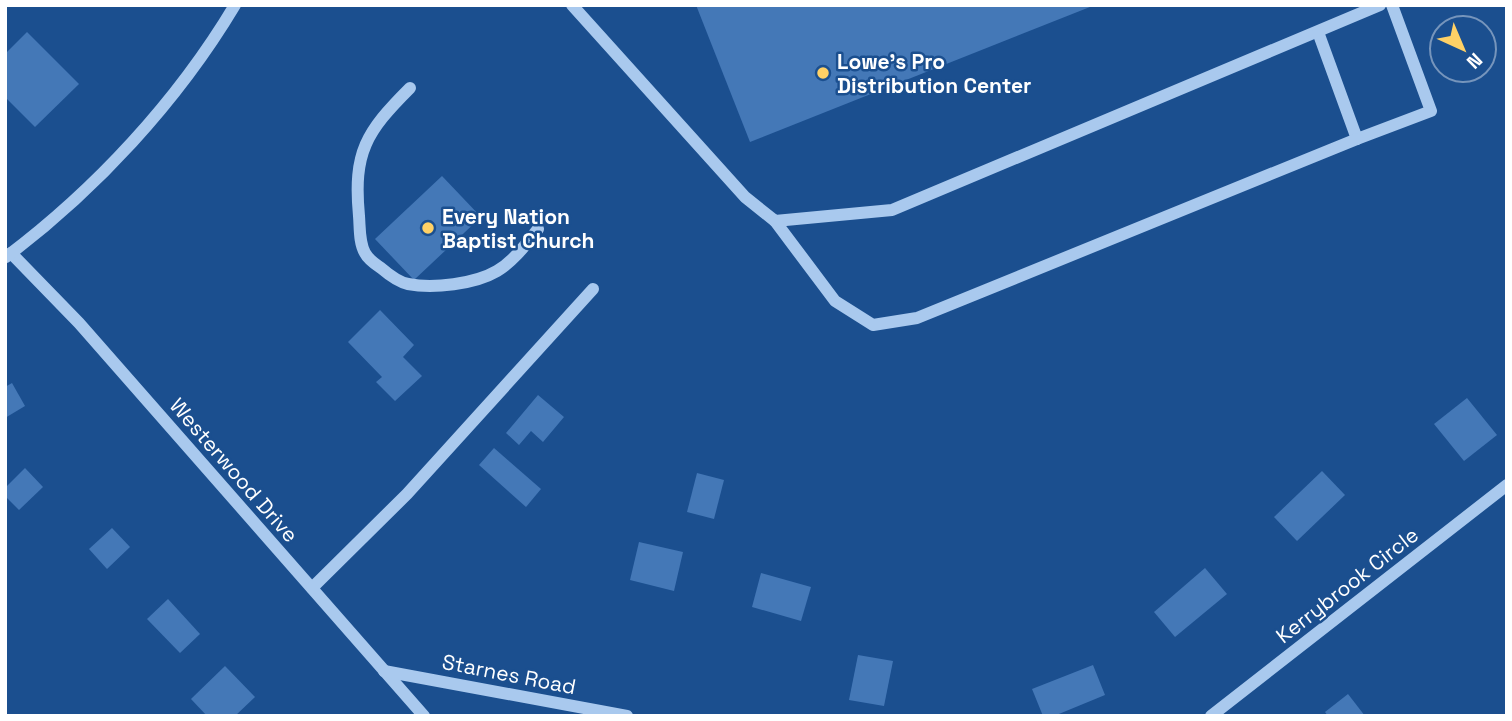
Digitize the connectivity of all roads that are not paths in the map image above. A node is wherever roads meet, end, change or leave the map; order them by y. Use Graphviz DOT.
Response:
graph roads {
  1 [pos="235,5"];
  2 [pos="572,5"];
  3 [pos="1380,5"];
  4 [pos="1392,5"];
  5 [pos="1318,32"];
  6 [pos="410,88"];
  7 [pos="1357,139"];
  8 [pos="775,221"];
  9 [pos="538,229"];
  10 [pos="8,255"];
  11 [pos="593,289"];
  12 [pos="1507,485"];
  13 [pos="312,588"];
  14 [pos="384,671"];
  15 [pos="424,716"];
  16 [pos="627,716"];
  17 [pos="1211,716"];
  1 -- 10 [label="street"];
  2 -- 8 [label="street"];
  3 -- 5 [label="street"];
  4 -- 7 [label="street"];
  5 -- 7 [label="street"];
  5 -- 8 [label="street"];
  6 -- 9 [label="street"];
  7 -- 8 [label="street"];
  10 -- 13 [label="street, Westerwood Drive"];
  11 -- 13 [label="street"];
  12 -- 17 [label="street, Kerrybrook Circle"];
  13 -- 14 [label="street, Westerwood Drive"];
  14 -- 15 [label="street, Westerwood Drive"];
  14 -- 16 [label="street, Starnes Road"];
}
